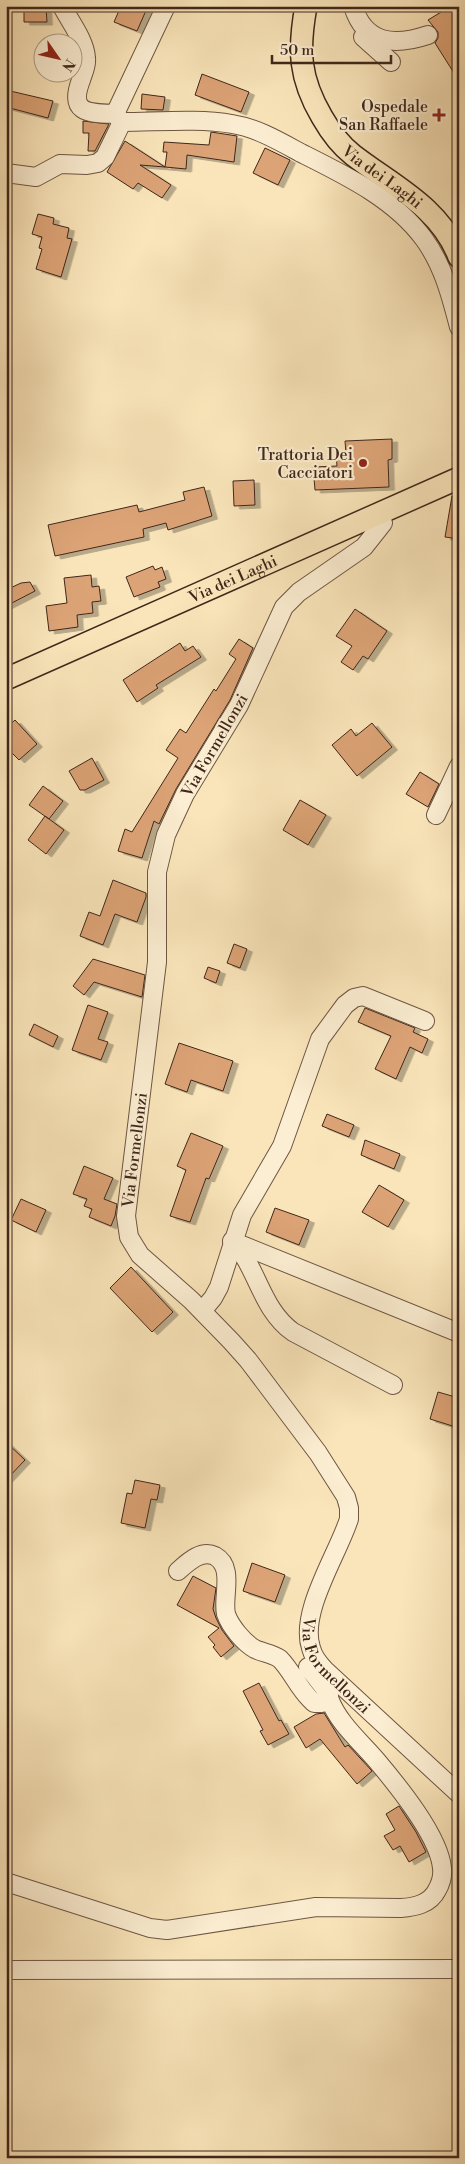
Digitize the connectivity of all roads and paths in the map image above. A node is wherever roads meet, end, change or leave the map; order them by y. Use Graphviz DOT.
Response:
graph roads {
  1 [pos="62,6"];
  2 [pos="166,6"];
  3 [pos="306,6"];
  4 [pos="348,6"];
  5 [pos="353,6"];
  6 [pos="366,6"];
  7 [pos="392,62"];
  8 [pos="119,118"];
  9 [pos="6,173"];
  10 [pos="459,257"];
  11 [pos="459,327"];
  12 [pos="459,478"];
  13 [pos="382,518"];
  14 [pos="6,679"];
  15 [pos="459,766"];
  16 [pos="436,815"];
  17 [pos="425,1021"];
  18 [pos="232,1241"];
  19 [pos="202,1311"];
  20 [pos="459,1333"];
  21 [pos="393,1385"];
  22 [pos="178,1572"];
  23 [pos="317,1594"];
  24 [pos="329,1698"];
  25 [pos="459,1794"];
  26 [pos="6,1882"];
  27 [pos="459,1969"];
  28 [pos="6,1970"];
  1 -- 8 [label="street"];
  2 -- 8 [label="street"];
  3 -- 10 [label="main road, Via dei Laghi"];
  4 -- 7 [label="street"];
  5 -- 6 [label="street"];
  8 -- 9 [label="street"];
  8 -- 11 [label="street"];
  12 -- 13 [label="main road, Via dei Laghi"];
  13 -- 14 [label="main road, Via dei Laghi"];
  13 -- 19 [label="street, Via Formellonzi"];
  15 -- 16 [label="street"];
  17 -- 18 [label="street"];
  18 -- 19 [label="street"];
  18 -- 20 [label="street"];
  18 -- 21 [label="street"];
  19 -- 23 [label="street, Via Formellonzi"];
  22 -- 24 [label="street"];
  23 -- 24 [label="street"];
  23 -- 25 [label="street, Via Formellonzi"];
  24 -- 26 [label="street"];
  27 -- 28 [label="street"];
}
